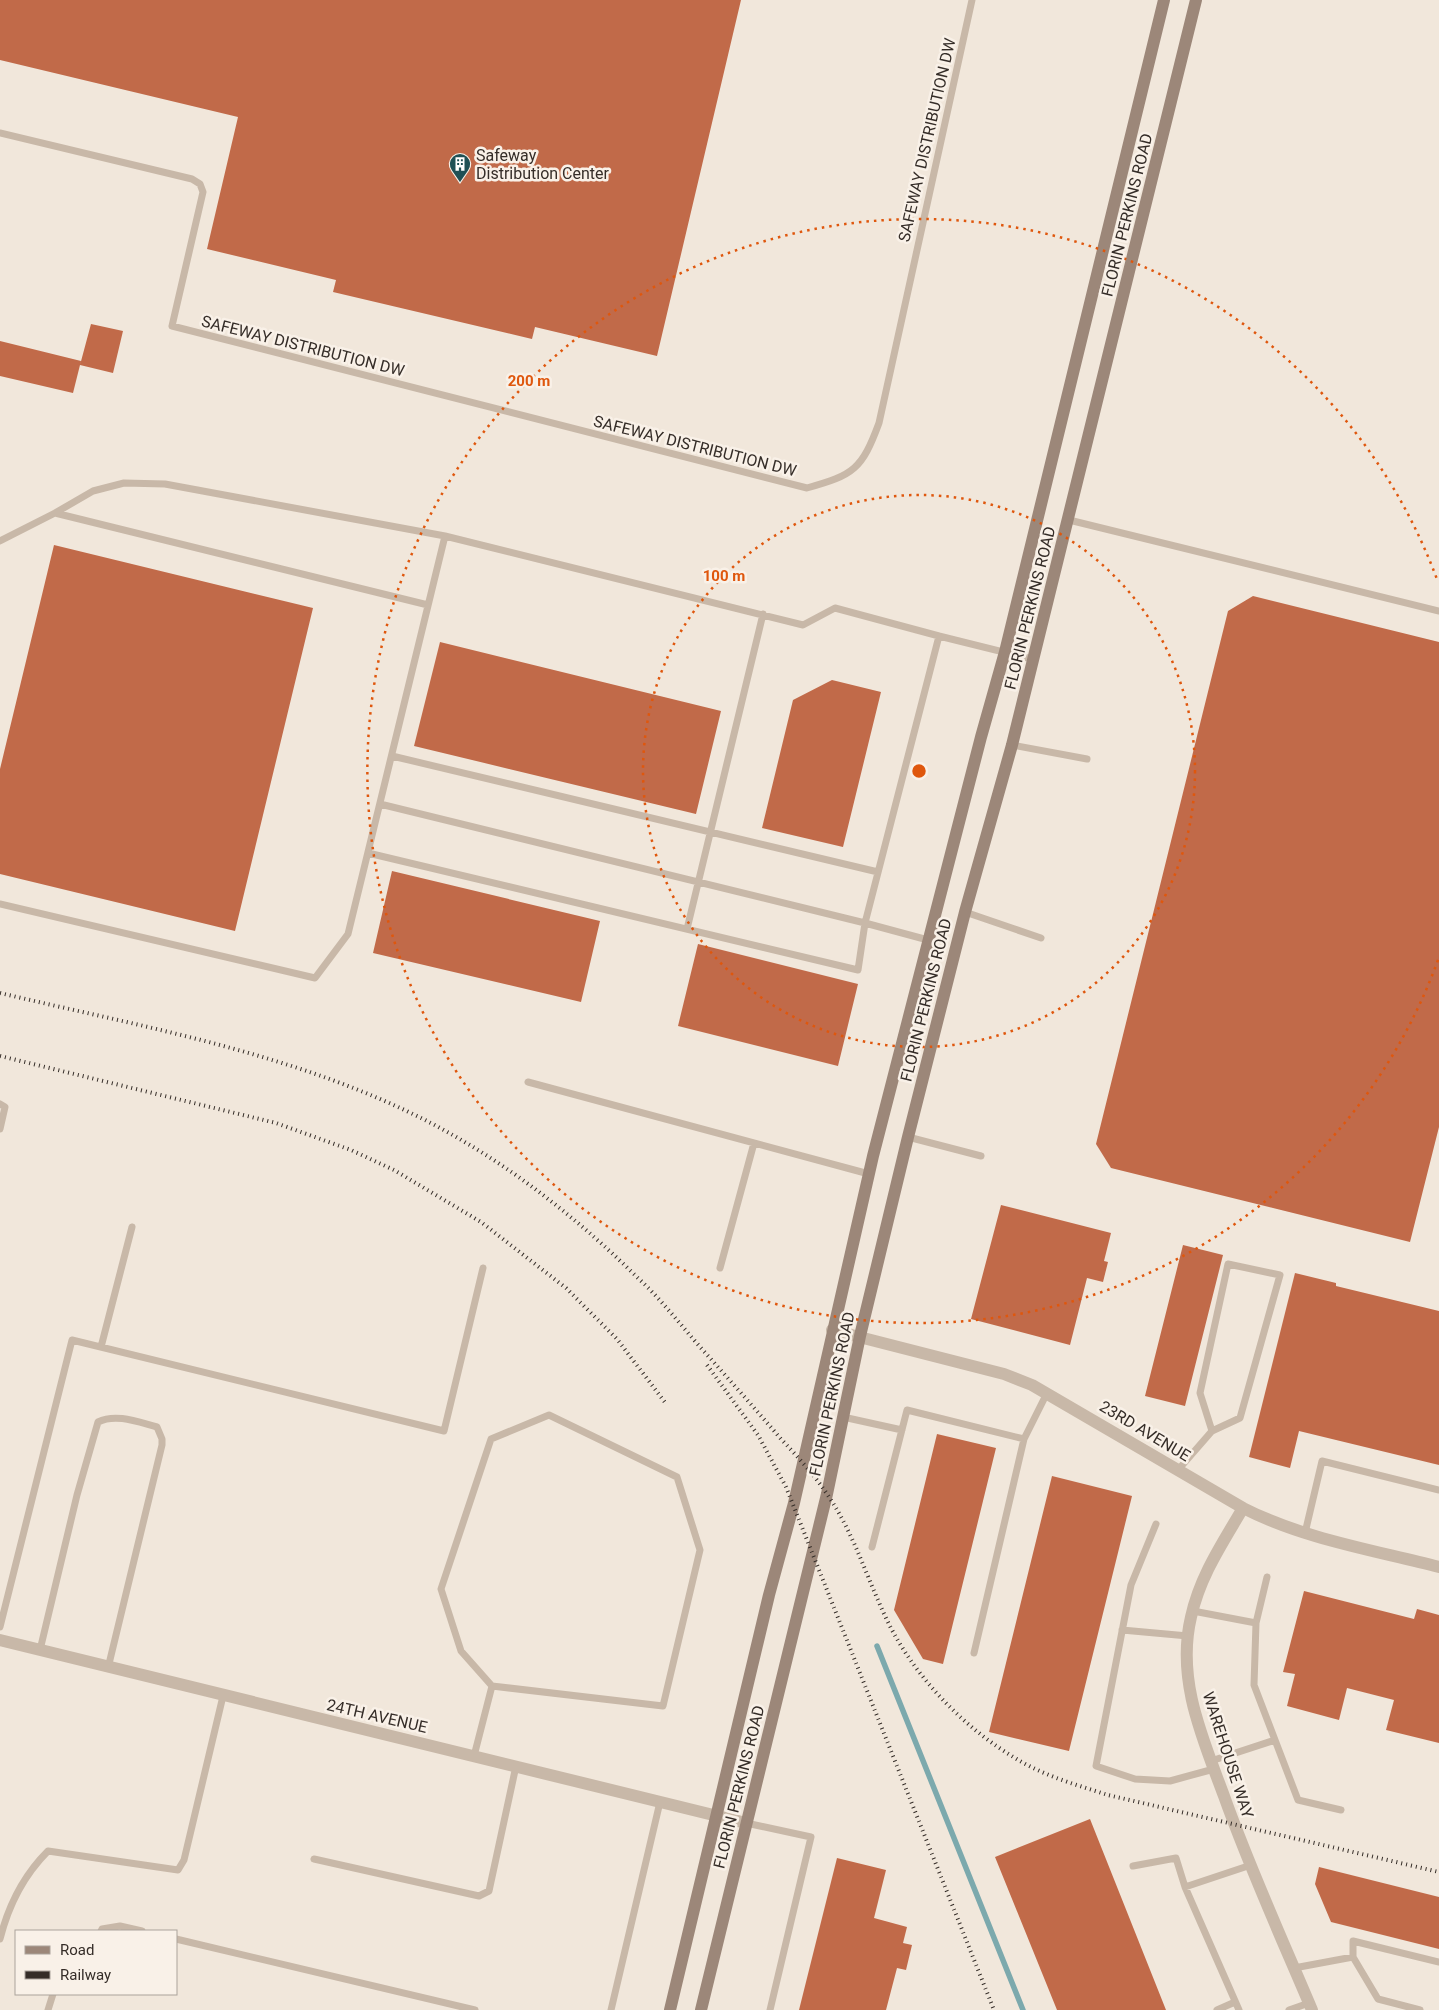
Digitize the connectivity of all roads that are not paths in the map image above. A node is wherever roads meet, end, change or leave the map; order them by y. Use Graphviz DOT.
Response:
graph roads {
  1 [pos="972,0"];
  2 [pos="1164,0"];
  3 [pos="1196,0"];
  4 [pos="0,133"];
  5 [pos="55,513"];
  6 [pos="1069,520"];
  7 [pos="445,536"];
  8 [pos="0,541"];
  9 [pos="428,605"];
  10 [pos="1439,612"];
  11 [pos="763,614"];
  12 [pos="939,636"];
  13 [pos="1005,652"];
  14 [pos="1032,659"];
  15 [pos="1012,745"];
  16 [pos="392,756"];
  17 [pos="1087,759"];
  18 [pos="380,804"];
  19 [pos="710,832"];
  20 [pos="368,853"];
  21 [pos="878,872"];
  22 [pos="698,882"];
  23 [pos="0,904"];
  24 [pos="965,912"];
  25 [pos="865,923"];
  26 [pos="687,929"];
  27 [pos="1041,938"];
  28 [pos="928,940"];
  29 [pos="528,1082"];
  30 [pos="0,1104"];
  31 [pos="0,1129"];
  32 [pos="908,1137"];
  33 [pos="754,1143"];
  34 [pos="981,1156"];
  35 [pos="869,1174"];
  36 [pos="132,1227"];
  37 [pos="483,1268"];
  38 [pos="720,1268"];
  39 [pos="832,1330"];
  40 [pos="860,1336"];
  41 [pos="102,1347"];
  42 [pos="1048,1393"];
  43 [pos="843,1417"];
  44 [pos="902,1430"];
  45 [pos="1212,1431"];
  46 [pos="1024,1439"];
  47 [pos="1178,1470"];
  48 [pos="1439,1490"];
  49 [pos="1243,1508"];
  50 [pos="1156,1524"];
  51 [pos="1305,1533"];
  52 [pos="872,1547"];
  53 [pos="1439,1567"];
  54 [pos="1267,1577"];
  55 [pos="1193,1611"];
  56 [pos="1256,1623"];
  57 [pos="0,1627"];
  58 [pos="1122,1630"];
  59 [pos="1188,1636"];
  60 [pos="0,1640"];
  61 [pos="40,1650"];
  62 [pos="974,1653"];
  63 [pos="108,1668"];
  64 [pos="492,1686"];
  65 [pos="223,1696"];
  66 [pos="1275,1740"];
  67 [pos="474,1756"];
  68 [pos="1212,1765"];
  69 [pos="516,1766"];
  70 [pos="660,1802"];
  71 [pos="1341,1810"];
  72 [pos="717,1816"];
  73 [pos="746,1823"];
  74 [pos="314,1859"];
  75 [pos="1251,1865"];
  76 [pos="1133,1866"];
  77 [pos="1185,1886"];
  78 [pos="105,1930"];
  79 [pos="138,1930"];
  80 [pos="0,1939"];
  81 [pos="178,1939"];
  82 [pos="1353,1957"];
  83 [pos="1439,1962"];
  84 [pos="1294,1968"];
  85 [pos="53,1995"];
  86 [pos="1235,2002"];
  87 [pos="1310,2007"];
  88 [pos="48,2010"];
  89 [pos="471,2010"];
  90 [pos="611,2010"];
  91 [pos="670,2010"];
  92 [pos="701,2010"];
  93 [pos="770,2010"];
  94 [pos="1217,2010"];
  95 [pos="1239,2010"];
  96 [pos="1289,2010"];
  97 [pos="1420,2010"];
  1 -- 4 [label="lane, SAFEWAY DISTRIBUTION DW"];
  2 -- 13 [label="main road, FLORIN PERKINS ROAD"];
  3 -- 6 [label="main road, FLORIN PERKINS ROAD"];
  5 -- 7 [label="lane"];
  5 -- 8 [label="lane"];
  5 -- 9 [label="lane"];
  6 -- 10 [label="lane"];
  6 -- 14 [label="main road, FLORIN PERKINS ROAD"];
  7 -- 9 [label="lane"];
  7 -- 11 [label="lane"];
  9 -- 16 [label="lane"];
  11 -- 12 [label="lane"];
  11 -- 19 [label="lane"];
  12 -- 13 [label="lane"];
  12 -- 21 [label="lane"];
  13 -- 14 [label="lane"];
  13 -- 28 [label="main road, FLORIN PERKINS ROAD"];
  14 -- 15 [label="main road, FLORIN PERKINS ROAD"];
  15 -- 17 [label="lane"];
  15 -- 24 [label="main road, FLORIN PERKINS ROAD"];
  16 -- 18 [label="lane"];
  16 -- 19 [label="lane"];
  18 -- 20 [label="lane"];
  18 -- 22 [label="lane"];
  19 -- 21 [label="lane"];
  19 -- 22 [label="lane"];
  20 -- 23 [label="lane"];
  20 -- 26 [label="lane"];
  21 -- 25 [label="lane"];
  22 -- 25 [label="lane"];
  22 -- 26 [label="lane"];
  24 -- 27 [label="lane"];
  24 -- 32 [label="main road, FLORIN PERKINS ROAD"];
  25 -- 26 [label="lane"];
  25 -- 28 [label="lane"];
  28 -- 35 [label="main road, FLORIN PERKINS ROAD"];
  29 -- 33 [label="lane"];
  30 -- 31 [label="lane"];
  32 -- 34 [label="lane"];
  32 -- 40 [label="main road, FLORIN PERKINS ROAD"];
  33 -- 35 [label="lane"];
  33 -- 38 [label="lane"];
  35 -- 39 [label="main road, FLORIN PERKINS ROAD"];
  36 -- 41 [label="lane"];
  37 -- 41 [label="lane"];
  39 -- 40 [label="street, 23RD AVENUE"];
  39 -- 72 [label="main road, FLORIN PERKINS ROAD"];
  40 -- 42 [label="street, 23RD AVENUE"];
  40 -- 43 [label="main road, FLORIN PERKINS ROAD"];
  41 -- 57 [label="lane"];
  42 -- 46 [label="lane"];
  42 -- 47 [label="street, 23RD AVENUE"];
  43 -- 44 [label="lane"];
  43 -- 73 [label="main road, FLORIN PERKINS ROAD"];
  44 -- 46 [label="lane"];
  44 -- 52 [label="lane"];
  45 -- 45 [label="lane"];
  45 -- 47 [label="lane"];
  46 -- 62 [label="lane"];
  47 -- 49 [label="street, 23RD AVENUE"];
  48 -- 51 [label="lane"];
  49 -- 51 [label="street, 23RD AVENUE"];
  49 -- 55 [label="street, WAREHOUSE WAY"];
  50 -- 58 [label="lane"];
  51 -- 53 [label="street, 23RD AVENUE"];
  54 -- 56 [label="lane"];
  55 -- 56 [label="lane"];
  55 -- 59 [label="street, WAREHOUSE WAY"];
  56 -- 66 [label="lane"];
  58 -- 59 [label="lane"];
  58 -- 68 [label="lane"];
  59 -- 68 [label="street, WAREHOUSE WAY"];
  60 -- 61 [label="street, 24TH AVENUE"];
  61 -- 63 [label="street, 24TH AVENUE"];
  61 -- 63 [label="lane"];
  63 -- 65 [label="street, 24TH AVENUE"];
  64 -- 64 [label="lane"];
  64 -- 67 [label="lane"];
  65 -- 67 [label="street, 24TH AVENUE"];
  65 -- 80 [label="lane"];
  66 -- 68 [label="lane"];
  66 -- 71 [label="lane"];
  67 -- 69 [label="street, 24TH AVENUE"];
  68 -- 75 [label="street, WAREHOUSE WAY"];
  69 -- 70 [label="street, 24TH AVENUE"];
  69 -- 74 [label="lane"];
  70 -- 72 [label="street, 24TH AVENUE"];
  70 -- 90 [label="lane"];
  72 -- 73 [label="street, 24TH AVENUE"];
  72 -- 91 [label="main road, FLORIN PERKINS ROAD"];
  73 -- 92 [label="main road, FLORIN PERKINS ROAD"];
  73 -- 93 [label="lane"];
  75 -- 77 [label="lane"];
  75 -- 84 [label="street, WAREHOUSE WAY"];
  76 -- 77 [label="lane"];
  77 -- 86 [label="lane"];
  78 -- 79 [label="lane"];
  81 -- 89 [label="lane"];
  82 -- 83 [label="lane"];
  82 -- 84 [label="lane"];
  82 -- 97 [label="lane"];
  84 -- 87 [label="street, WAREHOUSE WAY"];
  85 -- 88 [label="lane"];
  86 -- 94 [label="lane"];
  86 -- 95 [label="lane"];
  87 -- 96 [label="lane"];
}
